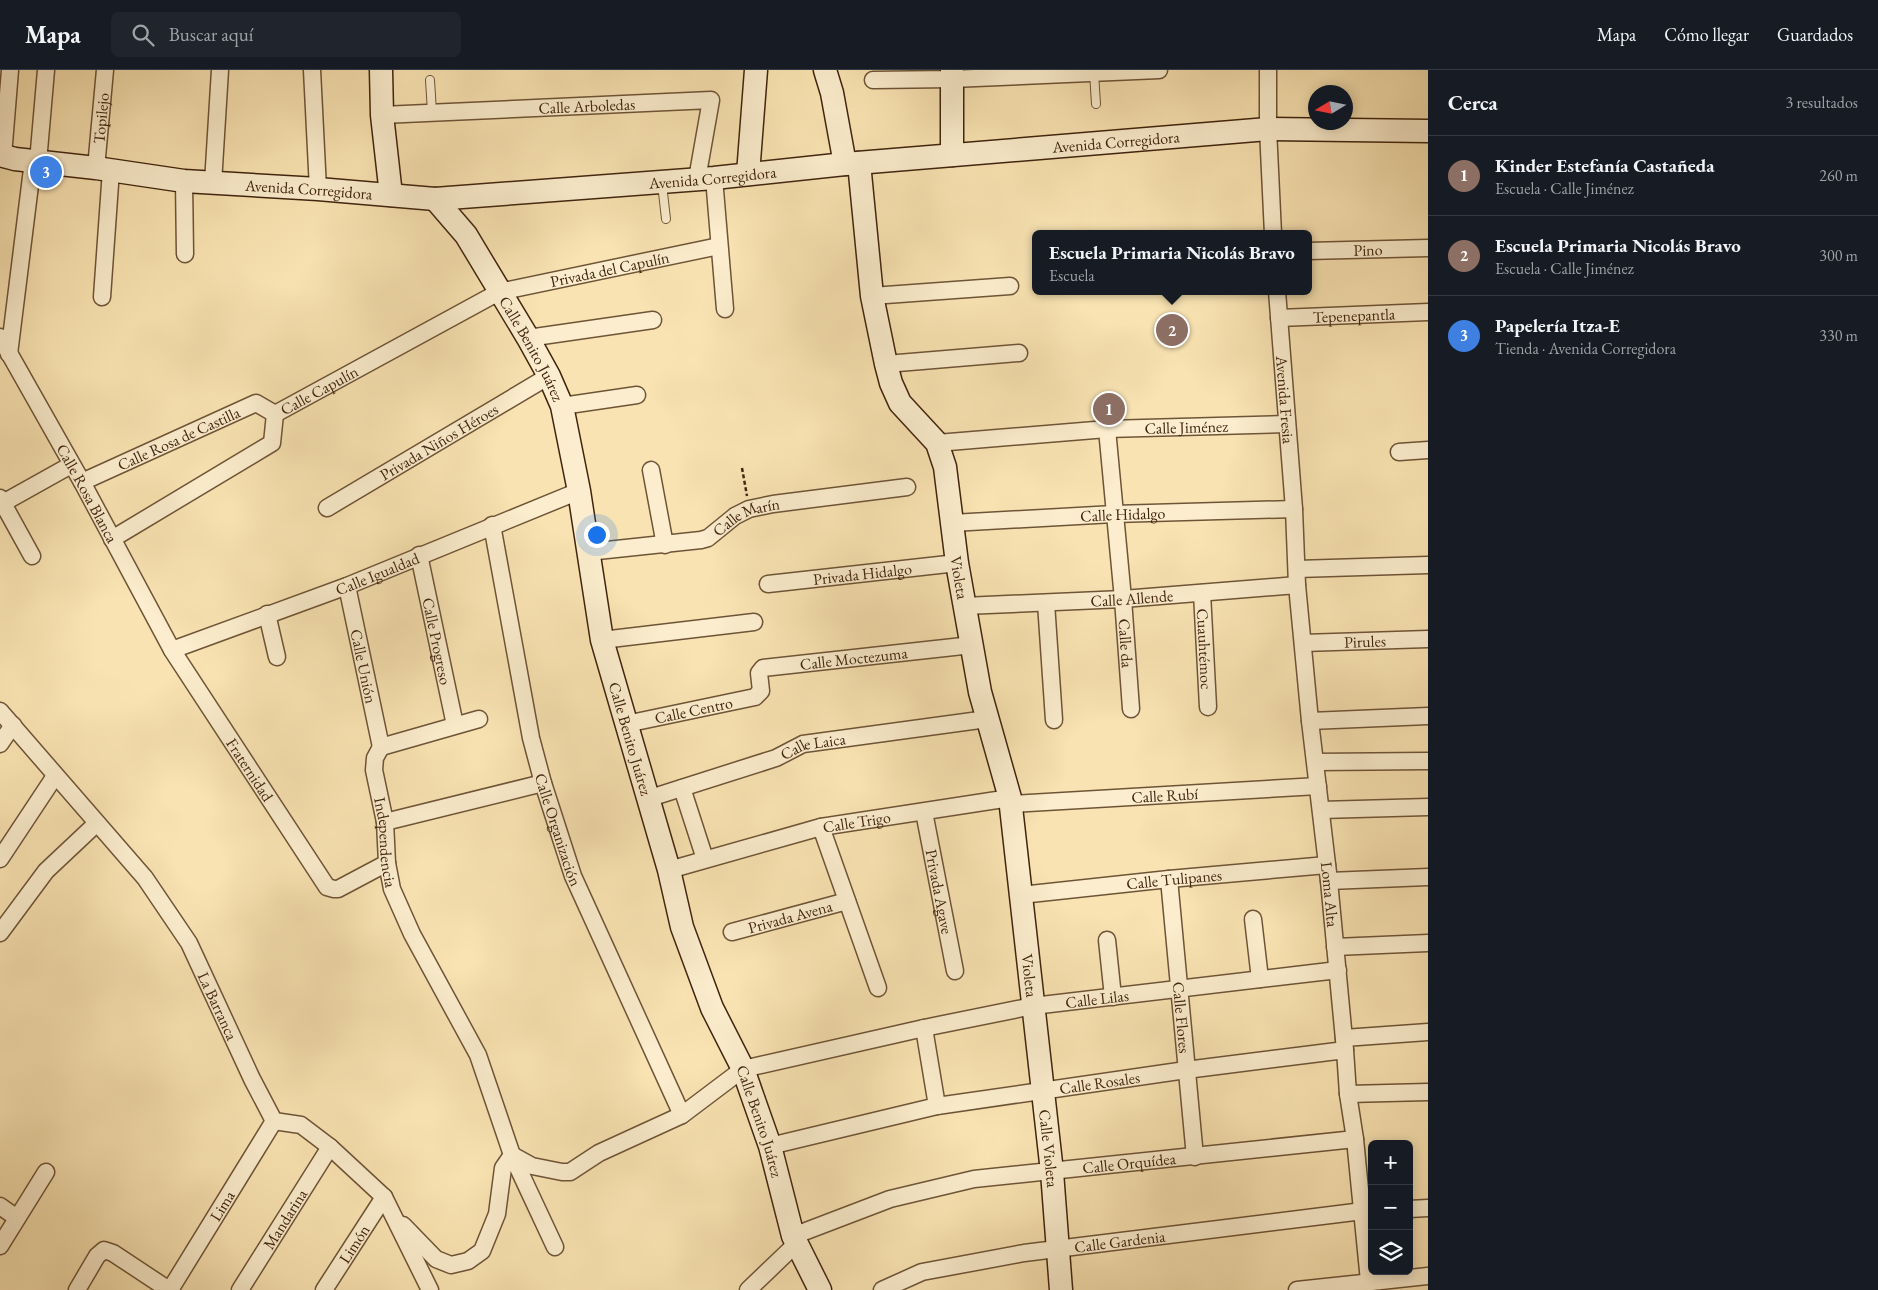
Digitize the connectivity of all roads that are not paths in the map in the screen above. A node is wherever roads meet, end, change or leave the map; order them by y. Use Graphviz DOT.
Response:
graph roads {
  1 [pos="10,70"];
  2 [pos="46,70"];
  3 [pos="105,70"];
  4 [pos="220,70"];
  5 [pos="312,70"];
  6 [pos="381,70"];
  7 [pos="756,70"];
  8 [pos="824,70"];
  9 [pos="1158,70"];
  10 [pos="1268,70"];
  11 [pos="1094,73"];
  12 [pos="952,75"];
  13 [pos="430,80"];
  14 [pos="873,80"];
  15 [pos="1096,104"];
  16 [pos="432,112"];
  17 [pos="382,115"];
  18 [pos="1268,129"];
  19 [pos="1428,131"];
  20 [pos="2,155"];
  21 [pos="952,155"];
  22 [pos="35,162"];
  23 [pos="852,164"];
  24 [pos="104,169"];
  25 [pos="748,174"];
  26 [pos="706,178"];
  27 [pos="184,181"];
  28 [pos="213,182"];
  29 [pos="662,182"];
  30 [pos="318,189"];
  31 [pos="391,195"];
  32 [pos="435,198"];
  33 [pos="666,219"];
  34 [pos="1273,230"];
  35 [pos="719,246"];
  36 [pos="1428,248"];
  37 [pos="1312,252"];
  38 [pos="185,254"];
  39 [pos="1010,286"];
  40 [pos="499,292"];
  41 [pos="1277,295"];
  42 [pos="872,296"];
  43 [pos="102,297"];
  44 [pos="726,309"];
  45 [pos="1428,312"];
  46 [pos="1279,318"];
  47 [pos="653,320"];
  48 [pos="0,337"];
  49 [pos="528,338"];
  50 [pos="1019,353"];
  51 [pos="8,354"];
  52 [pos="886,364"];
  53 [pos="549,376"];
  54 [pos="637,395"];
  55 [pos="562,406"];
  56 [pos="275,414"];
  57 [pos="1286,424"];
  58 [pos="1107,429"];
  59 [pos="937,443"];
  60 [pos="1428,450"];
  61 [pos="1399,452"];
  62 [pos="71,465"];
  63 [pos="651,470"];
  64 [pos="82,482"];
  65 [pos="907,487"];
  66 [pos="578,491"];
  67 [pos="2,500"];
  68 [pos="327,508"];
  69 [pos="1294,508"];
  70 [pos="1114,514"];
  71 [pos="952,523"];
  72 [pos="492,525"];
  73 [pos="112,539"];
  74 [pos="665,544"];
  75 [pos="588,552"];
  76 [pos="419,555"];
  77 [pos="32,556"];
  78 [pos="957,563"];
  79 [pos="1428,565"];
  80 [pos="1297,577"];
  81 [pos="768,584"];
  82 [pos="347,586"];
  83 [pos="1202,593"];
  84 [pos="1123,599"];
  85 [pos="1046,603"];
  86 [pos="964,606"];
  87 [pos="267,614"];
  88 [pos="754,622"];
  89 [pos="1428,639"];
  90 [pos="602,640"];
  91 [pos="1303,643"];
  92 [pos="972,645"];
  93 [pos="172,650"];
  94 [pos="277,657"];
  95 [pos="760,694"];
  96 [pos="1208,707"];
  97 [pos="1131,709"];
  98 [pos="0,712"];
  99 [pos="1428,716"];
  100 [pos="479,719"];
  101 [pos="987,719"];
  102 [pos="1054,720"];
  103 [pos="1310,722"];
  104 [pos="626,724"];
  105 [pos="13,725"];
  106 [pos="455,725"];
  107 [pos="0,744"];
  108 [pos="381,747"];
  109 [pos="1428,760"];
  110 [pos="1316,762"];
  111 [pos="55,776"];
  112 [pos="543,783"];
  113 [pos="1318,786"];
  114 [pos="682,788"];
  115 [pos="647,799"];
  116 [pos="1010,802"];
  117 [pos="1428,807"];
  118 [pos="1321,810"];
  119 [pos="924,812"];
  120 [pos="385,822"];
  121 [pos="97,823"];
  122 [pos="822,828"];
  123 [pos="0,859"];
  124 [pos="704,859"];
  125 [pos="387,863"];
  126 [pos="668,870"];
  127 [pos="1328,873"];
  128 [pos="1428,877"];
  129 [pos="1169,879"];
  130 [pos="1021,895"];
  131 [pos="847,901"];
  132 [pos="1253,919"];
  133 [pos="732,932"];
  134 [pos="0,933"];
  135 [pos="1107,940"];
  136 [pos="1428,943"];
  137 [pos="1335,947"];
  138 [pos="1338,970"];
  139 [pos="955,971"];
  140 [pos="1260,979"];
  141 [pos="878,988"];
  142 [pos="1179,989"];
  143 [pos="1113,996"];
  144 [pos="1033,1006"];
  145 [pos="924,1028"];
  146 [pos="1428,1032"];
  147 [pos="1344,1044"];
  148 [pos="742,1068"];
  149 [pos="1186,1070"];
  150 [pos="1043,1091"];
  151 [pos="1428,1092"];
  152 [pos="1348,1094"];
  153 [pos="937,1106"];
  154 [pos="682,1115"];
  155 [pos="274,1121"];
  156 [pos="1354,1139"];
  157 [pos="770,1146"];
  158 [pos="330,1147"];
  159 [pos="512,1155"];
  160 [pos="1194,1157"];
  161 [pos="46,1172"];
  162 [pos="1052,1172"];
  163 [pos="384,1197"];
  164 [pos="0,1206"];
  165 [pos="1428,1208"];
  166 [pos="1413,1209"];
  167 [pos="1367,1211"];
  168 [pos="392,1213"];
  169 [pos="18,1218"];
  170 [pos="795,1240"];
  171 [pos="0,1246"];
  172 [pos="555,1247"];
  173 [pos="1058,1249"];
  174 [pos="1428,1276"];
  175 [pos="1369,1281"];
  176 [pos="424,1286"];
  177 [pos="77,1290"];
  178 [pos="169,1290"];
  179 [pos="240,1290"];
  180 [pos="324,1290"];
  181 [pos="748,1290"];
  182 [pos="820,1290"];
  183 [pos="882,1290"];
  184 [pos="1061,1290"];
  185 [pos="1297,1290"];
  1 -- 20 [label="street"];
  2 -- 22 [label="street"];
  3 -- 24 [label="street, Topilejo"];
  4 -- 28 [label="street"];
  5 -- 30 [label="street"];
  6 -- 17 [label="street"];
  7 -- 25 [label="street"];
  8 -- 23 [label="street, Violeta"];
  9 -- 11 [label="street"];
  10 -- 18 [label="street"];
  11 -- 12 [label="street"];
  11 -- 15 [label="lane"];
  12 -- 14 [label="street"];
  12 -- 21 [label="street"];
  13 -- 16 [label="lane"];
  16 -- 17 [label="street, Calle Arboledas"];
  16 -- 26 [label="street, Calle Arboledas"];
  17 -- 31 [label="street"];
  18 -- 19 [label="street, Avenida Corregidora"];
  18 -- 21 [label="street, Avenida Corregidora"];
  18 -- 34 [label="street"];
  20 -- 22 [label="street, Avenida Corregidora"];
  21 -- 23 [label="street, Avenida Corregidora"];
  22 -- 24 [label="street, Avenida Corregidora"];
  22 -- 51 [label="street"];
  23 -- 25 [label="street, Avenida Corregidora"];
  23 -- 42 [label="street, Violeta"];
  24 -- 27 [label="street, Avenida Corregidora"];
  24 -- 43 [label="street, Topilejo"];
  25 -- 26 [label="street, Avenida Corregidora"];
  26 -- 29 [label="street, Avenida Corregidora"];
  26 -- 35 [label="street"];
  27 -- 28 [label="street, Avenida Corregidora"];
  27 -- 38 [label="street"];
  28 -- 30 [label="street, Avenida Corregidora"];
  29 -- 32 [label="street, Avenida Corregidora"];
  29 -- 33 [label="lane"];
  30 -- 31 [label="street, Avenida Corregidora"];
  31 -- 32 [label="street, Avenida Corregidora"];
  32 -- 40 [label="street, Calle Benito Juárez"];
  35 -- 40 [label="street, Privada del Capulín"];
  35 -- 44 [label="street"];
  36 -- 37 [label="street, Pino"];
  39 -- 42 [label="street"];
  40 -- 49 [label="street, Calle Benito Juárez"];
  40 -- 56 [label="street, Calle Capulín"];
  41 -- 46 [label="street, Avenida Fresia"];
  42 -- 52 [label="street, Violeta"];
  45 -- 46 [label="street, Tepenepantla"];
  46 -- 57 [label="street, Avenida Fresia"];
  47 -- 49 [label="street"];
  48 -- 51 [label="street, Calle Rosa Blanca"];
  49 -- 53 [label="street, Calle Benito Juárez"];
  50 -- 52 [label="street"];
  51 -- 62 [label="street, Calle Rosa Blanca"];
  52 -- 59 [label="street, Violeta"];
  53 -- 55 [label="street, Calle Benito Juárez"];
  53 -- 68 [label="street, Privada Niños Héroes"];
  54 -- 55 [label="street"];
  55 -- 66 [label="street, Calle Benito Juárez"];
  56 -- 64 [label="street, Calle Rosa de Castilla"];
  56 -- 73 [label="street, Calle Capulín"];
  57 -- 58 [label="street, Calle Jiménez"];
  57 -- 69 [label="street, Avenida Fresia"];
  58 -- 59 [label="street, Calle Jiménez"];
  58 -- 70 [label="street, Calle da"];
  59 -- 71 [label="street, Violeta"];
  60 -- 61 [label="street"];
  62 -- 64 [label="street, Calle Rosa Blanca"];
  62 -- 67 [label="street"];
  63 -- 74 [label="street"];
  64 -- 73 [label="street, Calle Rosa Blanca"];
  65 -- 74 [label="street, Calle Marín"];
  66 -- 72 [label="street, Calle Igualdad"];
  66 -- 75 [label="street, Calle Benito Juárez"];
  67 -- 77 [label="street"];
  69 -- 70 [label="street, Calle Hidalgo"];
  69 -- 80 [label="street, Loma Alta"];
  70 -- 71 [label="street, Calle Hidalgo"];
  70 -- 84 [label="street, Calle da"];
  71 -- 78 [label="street, Violeta"];
  72 -- 76 [label="street, Calle Igualdad"];
  72 -- 112 [label="street, Calle Organización"];
  73 -- 93 [label="street, Calle Rosa Blanca"];
  74 -- 75 [label="street, Calle Marín"];
  75 -- 90 [label="street, Calle Benito Juárez"];
  76 -- 82 [label="street, Calle Igualdad"];
  76 -- 106 [label="street, Calle Progreso"];
  78 -- 81 [label="street, Privada Hidalgo"];
  78 -- 86 [label="street, Violeta"];
  79 -- 80 [label="street, Calle Allende"];
  80 -- 83 [label="street, Calle Allende"];
  80 -- 91 [label="street, Loma Alta"];
  82 -- 87 [label="street, Calle Igualdad"];
  82 -- 108 [label="street, Calle Unión"];
  83 -- 84 [label="street, Calle Allende"];
  83 -- 96 [label="street, Cuauhtémoc"];
  84 -- 85 [label="street, Calle Allende"];
  84 -- 97 [label="street, Calle da"];
  85 -- 86 [label="street, Calle Allende"];
  85 -- 102 [label="street"];
  86 -- 92 [label="street, Violeta"];
  87 -- 93 [label="street, Calle Igualdad"];
  87 -- 94 [label="street"];
  88 -- 90 [label="street"];
  89 -- 91 [label="street, Pirules"];
  90 -- 104 [label="street, Calle Benito Juárez"];
  91 -- 103 [label="street, Loma Alta"];
  92 -- 95 [label="street, Calle Moctezuma"];
  92 -- 101 [label="street, Violeta"];
  93 -- 125 [label="street, Fraternidad"];
  95 -- 104 [label="street, Calle Centro"];
  98 -- 105 [label="street, La Barranca"];
  99 -- 103 [label="street"];
  100 -- 106 [label="street"];
  101 -- 114 [label="street, Calle Laica"];
  101 -- 116 [label="street, Violeta"];
  103 -- 110 [label="street, Loma Alta"];
  104 -- 115 [label="street, Calle Benito Juárez"];
  105 -- 107 [label="street"];
  105 -- 111 [label="street, La Barranca"];
  106 -- 108 [label="street"];
  108 -- 120 [label="street, Independencia"];
  109 -- 110 [label="street"];
  110 -- 113 [label="street, Loma Alta"];
  111 -- 121 [label="street, La Barranca"];
  111 -- 123 [label="street"];
  112 -- 120 [label="street"];
  112 -- 154 [label="street, Calle Organización"];
  113 -- 116 [label="street, Calle Rubí"];
  113 -- 118 [label="street, Loma Alta"];
  114 -- 115 [label="street, Calle Laica"];
  114 -- 124 [label="street"];
  115 -- 126 [label="street, Calle Benito Juárez"];
  116 -- 119 [label="street, Calle Trigo"];
  116 -- 130 [label="street, Violeta"];
  117 -- 118 [label="street"];
  118 -- 127 [label="street, Loma Alta"];
  119 -- 122 [label="street, Calle Trigo"];
  119 -- 139 [label="street, Privada Agave"];
  120 -- 125 [label="street, Independencia"];
  121 -- 134 [label="street"];
  121 -- 155 [label="street, La Barranca"];
  122 -- 124 [label="street, Calle Trigo"];
  122 -- 131 [label="street"];
  124 -- 126 [label="street, Calle Trigo"];
  125 -- 159 [label="street, Independencia"];
  126 -- 148 [label="street, Calle Benito Juárez"];
  127 -- 128 [label="street, Calle Tulipanes"];
  127 -- 129 [label="street, Calle Tulipanes"];
  127 -- 137 [label="street, Loma Alta"];
  129 -- 130 [label="street, Calle Tulipanes"];
  129 -- 142 [label="street, Calle Flores"];
  130 -- 144 [label="street, Violeta"];
  131 -- 133 [label="street, Privada Avena"];
  131 -- 141 [label="street"];
  132 -- 140 [label="street"];
  135 -- 143 [label="street"];
  136 -- 137 [label="street"];
  137 -- 138 [label="street, Loma Alta"];
  138 -- 140 [label="street, Calle Lilas"];
  138 -- 147 [label="street, Loma Alta"];
  140 -- 142 [label="street, Calle Lilas"];
  142 -- 143 [label="street, Calle Lilas"];
  142 -- 149 [label="street, Calle Flores"];
  143 -- 144 [label="street, Calle Lilas"];
  144 -- 145 [label="street, Calle Lilas"];
  144 -- 150 [label="street, Calle Violeta"];
  145 -- 148 [label="street, Calle Lilas"];
  145 -- 153 [label="street"];
  146 -- 147 [label="street, Calle Rosales"];
  147 -- 149 [label="street, Calle Rosales"];
  147 -- 152 [label="street, Loma Alta"];
  148 -- 154 [label="street"];
  148 -- 157 [label="street, Calle Benito Juárez"];
  149 -- 150 [label="street, Calle Rosales"];
  149 -- 160 [label="street, Calle Flores"];
  150 -- 153 [label="street, Calle Rosales"];
  150 -- 162 [label="street, Calle Violeta"];
  151 -- 152 [label="street"];
  152 -- 156 [label="street, Loma Alta"];
  153 -- 157 [label="street, Calle Rosales"];
  154 -- 159 [label="street"];
  155 -- 158 [label="street"];
  155 -- 178 [label="street, Lima"];
  156 -- 160 [label="street, Calle Orquídea"];
  156 -- 167 [label="street, Loma Alta"];
  157 -- 170 [label="street, Calle Benito Juárez"];
  158 -- 163 [label="street"];
  158 -- 179 [label="street, Mandarina"];
  159 -- 168 [label="street"];
  159 -- 172 [label="street, Independencia"];
  160 -- 162 [label="street, Calle Orquídea"];
  161 -- 169 [label="street"];
  162 -- 170 [label="street, Calle Orquídea"];
  162 -- 173 [label="street, Calle Violeta"];
  163 -- 168 [label="street"];
  163 -- 180 [label="street, Limón"];
  164 -- 169 [label="street"];
  165 -- 166 [label="street"];
  167 -- 173 [label="street, Calle Gardenia"];
  167 -- 175 [label="street, Loma Alta"];
  168 -- 176 [label="street"];
  169 -- 171 [label="street"];
  170 -- 181 [label="street"];
  170 -- 182 [label="street, Calle Benito Juárez"];
  173 -- 183 [label="street, Calle Gardenia"];
  173 -- 184 [label="street, Calle Violeta"];
  174 -- 175 [label="street"];
  175 -- 185 [label="street"];
  177 -- 178 [label="street"];
}
